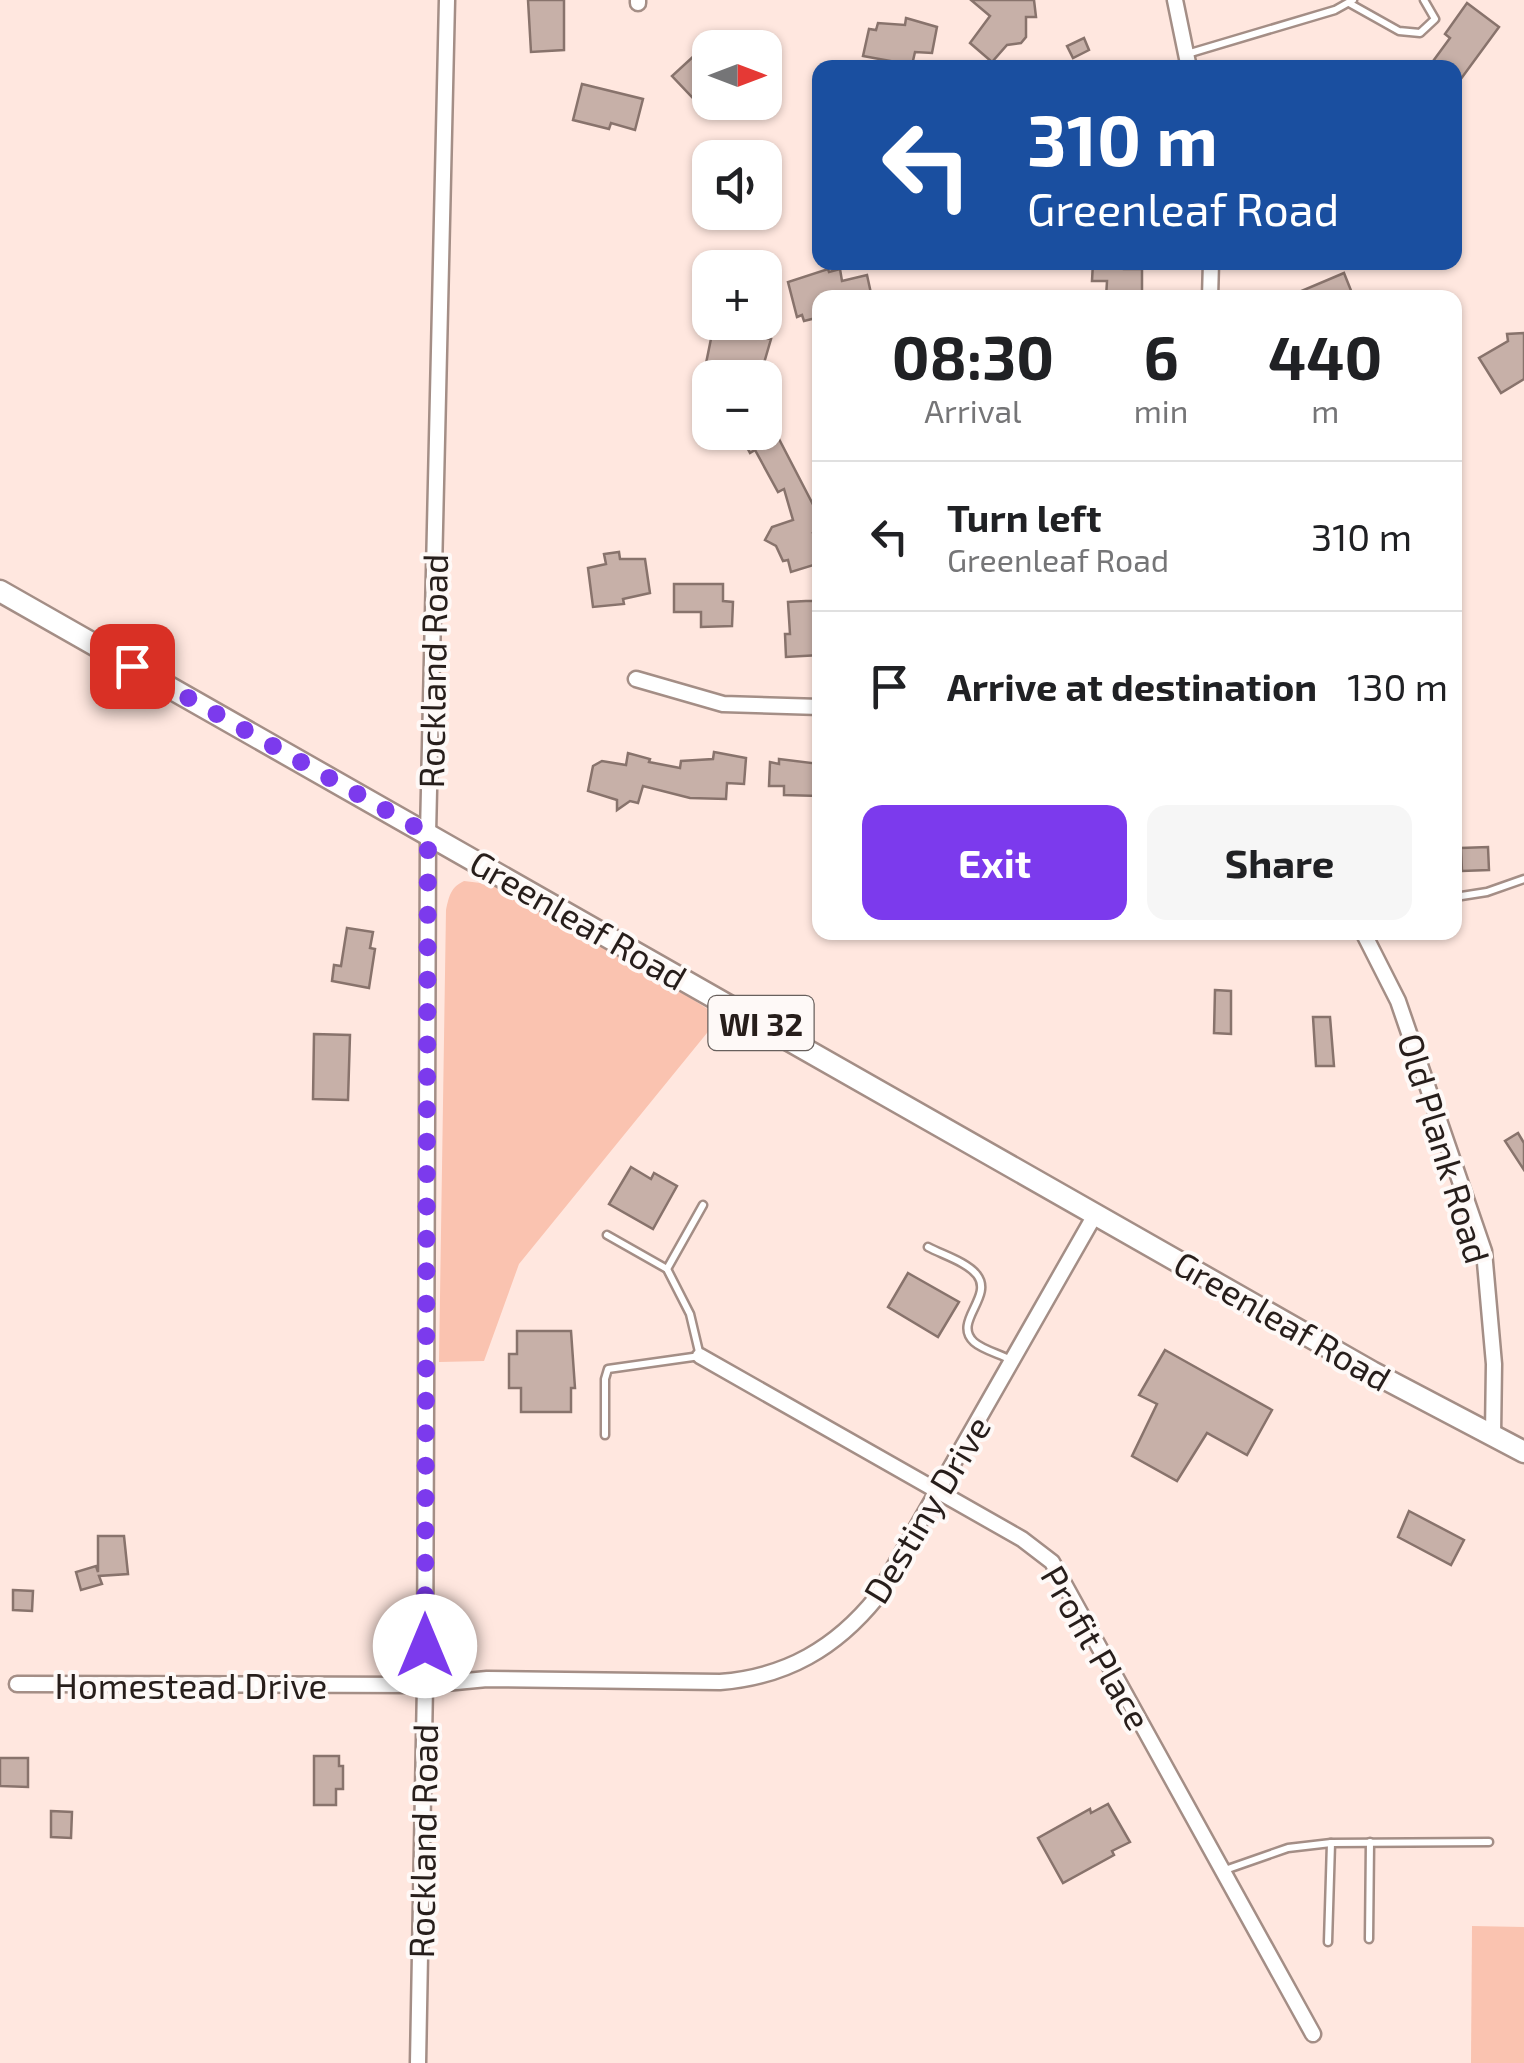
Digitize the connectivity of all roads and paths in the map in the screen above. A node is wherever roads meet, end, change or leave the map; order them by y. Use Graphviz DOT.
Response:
graph roads {
  1 [pos="447,0"];
  2 [pos="1175,0"];
  3 [pos="1424,0"];
  4 [pos="1351,1"];
  5 [pos="1188,60"];
  6 [pos="1191,60"];
  7 [pos="0,591"];
  8 [pos="636,679"];
  9 [pos="812,707"];
  10 [pos="428,834"];
  11 [pos="1524,879"];
  12 [pos="1462,895"];
  13 [pos="1367,940"];
  14 [pos="703,1204"];
  15 [pos="1096,1213"];
  16 [pos="607,1235"];
  17 [pos="928,1247"];
  18 [pos="668,1268"];
  19 [pos="700,1356"];
  20 [pos="1012,1360"];
  21 [pos="1493,1434"];
  22 [pos="605,1435"];
  23 [pos="1524,1452"];
  24 [pos="938,1492"];
  25 [pos="17,1684"];
  26 [pos="425,1686"];
  27 [pos="1370,1842"];
  28 [pos="1489,1842"];
  29 [pos="1331,1843"];
  30 [pos="1224,1870"];
  31 [pos="1369,1939"];
  32 [pos="1328,1942"];
  33 [pos="1313,2034"];
  34 [pos="418,2063"];
  1 -- 10 [label="street, Rockland Road"];
  2 -- 5 [label="street"];
  3 -- 4 [label="lane"];
  4 -- 6 [label="lane"];
  7 -- 10 [label="main road, Greenleaf Road / WI 32"];
  8 -- 9 [label="street"];
  10 -- 15 [label="main road, Greenleaf Road / WI 32"];
  10 -- 26 [label="street, Rockland Road"];
  11 -- 12 [label="lane"];
  13 -- 21 [label="street, Old Plank Road"];
  14 -- 18 [label="lane"];
  15 -- 20 [label="street, Destiny Drive"];
  15 -- 21 [label="main road, Greenleaf Road / WI 32"];
  16 -- 18 [label="lane"];
  17 -- 20 [label="lane"];
  18 -- 19 [label="lane"];
  19 -- 22 [label="lane"];
  19 -- 24 [label="street, Profit Place"];
  20 -- 24 [label="street, Destiny Drive"];
  21 -- 23 [label="main road, Greenleaf Road / WI 32"];
  24 -- 26 [label="street, Destiny Drive"];
  24 -- 30 [label="street, Profit Place"];
  25 -- 26 [label="street, Homestead Drive"];
  26 -- 34 [label="street, Rockland Road"];
  27 -- 28 [label="lane"];
  27 -- 29 [label="lane"];
  27 -- 31 [label="lane"];
  29 -- 30 [label="lane"];
  29 -- 32 [label="lane"];
  30 -- 33 [label="street, Profit Place"];
}
